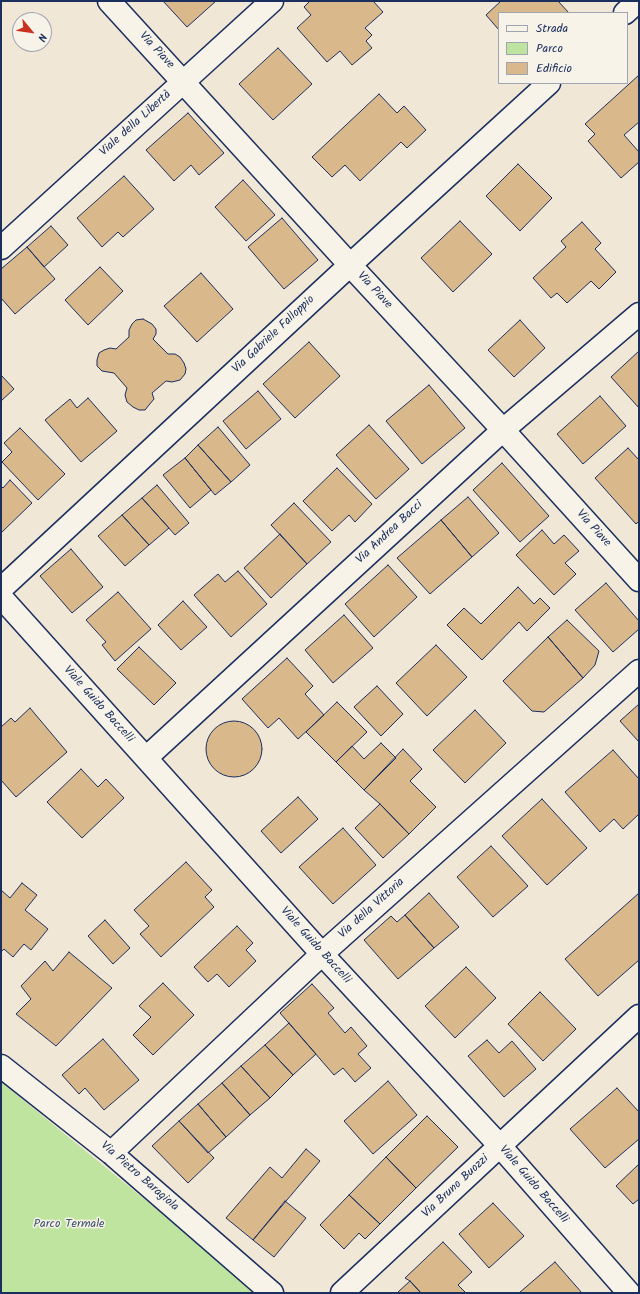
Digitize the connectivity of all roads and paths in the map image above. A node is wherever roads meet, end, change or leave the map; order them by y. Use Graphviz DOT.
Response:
graph roads {
  1 [pos="109,1"];
  2 [pos="272,1"];
  3 [pos="638,1"];
  4 [pos="626,12"];
  5 [pos="183,82"];
  6 [pos="548,84"];
  7 [pos="1,248"];
  8 [pos="350,265"];
  9 [pos="639,314"];
  10 [pos="503,430"];
  11 [pos="639,580"];
  12 [pos="1,589"];
  13 [pos="1,597"];
  14 [pos="639,671"];
  15 [pos="146,758"];
  16 [pos="322,954"];
  17 [pos="639,1016"];
  18 [pos="1,1066"];
  19 [pos="500,1146"];
  20 [pos="111,1153"];
  21 [pos="639,1289"];
  22 [pos="272,1293"];
  23 [pos="342,1293"];
  24 [pos="629,1293"];
  25 [pos="635,1293"];
  1 -- 5 [label="street, Via Piave"];
  2 -- 5 [label="street, Viale della Libertà"];
  3 -- 4 [label="street"];
  5 -- 7 [label="street, Viale della Libertà"];
  5 -- 8 [label="street, Via Piave"];
  6 -- 8 [label="street, Via Gabriele Falloppio"];
  8 -- 10 [label="street, Via Piave"];
  8 -- 12 [label="street, Via Gabriele Falloppio"];
  9 -- 10 [label="street, Via Andrea Bacci"];
  10 -- 11 [label="street, Via Piave"];
  10 -- 15 [label="street, Via Andrea Bacci"];
  13 -- 15 [label="street, Viale Guido Baccelli"];
  14 -- 16 [label="street, Via della Vittoria"];
  15 -- 16 [label="street, Viale Guido Baccelli"];
  16 -- 19 [label="street, Viale Guido Baccelli"];
  16 -- 20 [label="street, Via della Vittoria"];
  17 -- 19 [label="street, Via Bruno Buozzi"];
  18 -- 20 [label="street, Via Pietro Baragiola"];
  19 -- 23 [label="street, Via Bruno Buozzi"];
  19 -- 24 [label="street, Viale Guido Baccelli"];
  20 -- 22 [label="street, Via Pietro Baragiola"];
  21 -- 25 [label="street"];
}
